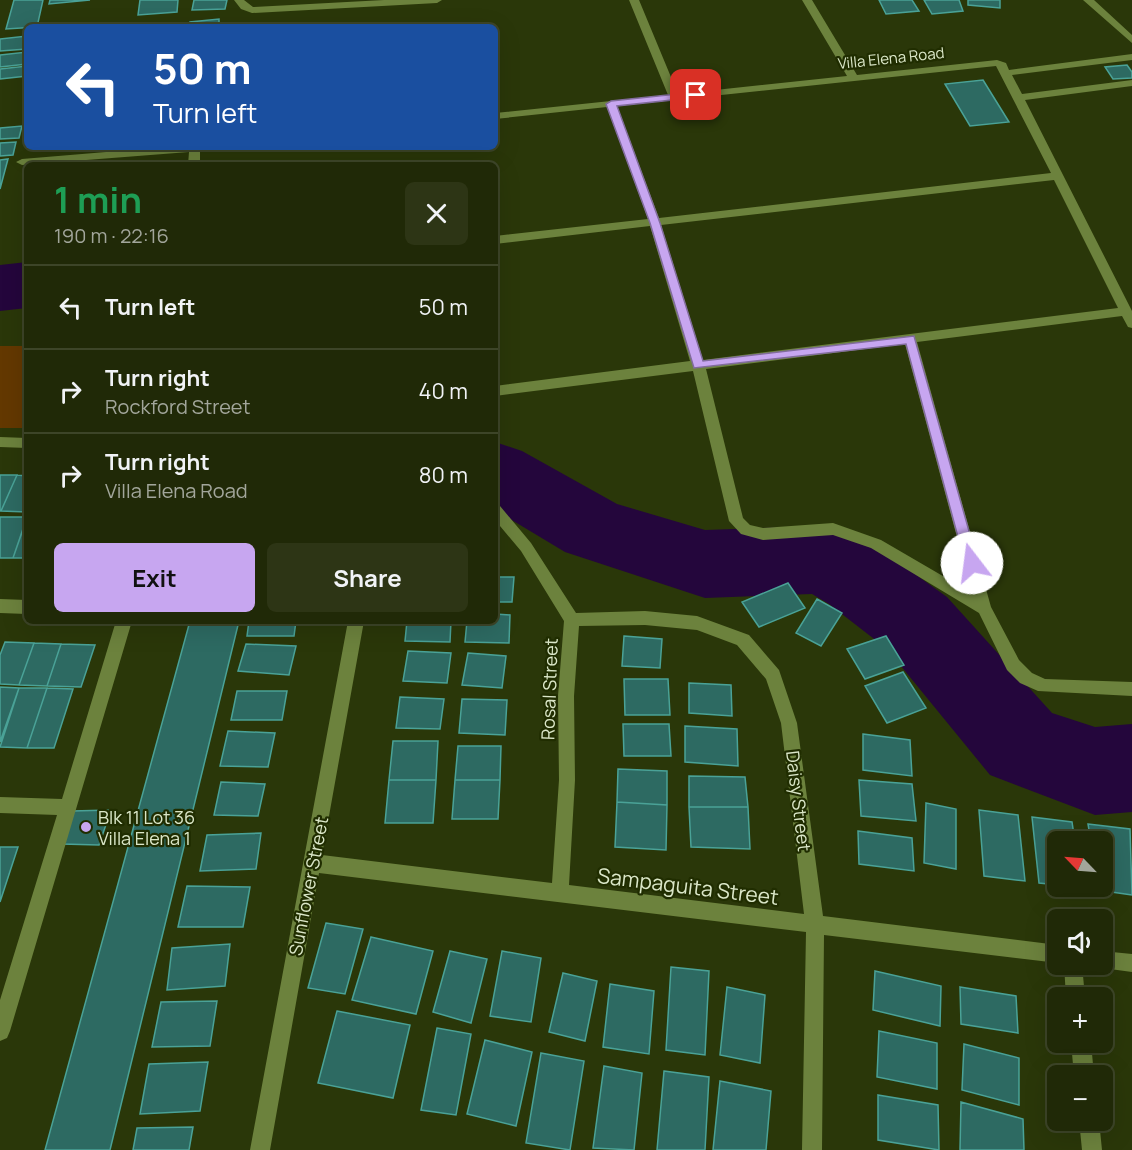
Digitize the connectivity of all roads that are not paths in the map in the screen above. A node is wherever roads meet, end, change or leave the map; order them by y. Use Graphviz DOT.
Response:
graph roads {
  1 [pos="239,0"];
  2 [pos="437,0"];
  3 [pos="634,0"];
  4 [pos="807,0"];
  5 [pos="1088,0"];
  6 [pos="1132,40"];
  7 [pos="1132,57"];
  8 [pos="1006,73"];
  9 [pos="854,78"];
  10 [pos="1132,83"];
  11 [pos="674,97"];
  12 [pos="1019,98"];
  13 [pos="611,104"];
  14 [pos="498,116"];
  15 [pos="170,150"];
  16 [pos="22,162"];
  17 [pos="1058,176"];
  18 [pos="655,223"];
  19 [pos="498,240"];
  20 [pos="1126,311"];
  21 [pos="1132,324"];
  22 [pos="910,339"];
  23 [pos="698,365"];
  24 [pos="498,391"];
  25 [pos="0,442"];
  26 [pos="24,443"];
  27 [pos="498,514"];
  28 [pos="0,606"];
  29 [pos="24,607"];
  30 [pos="984,608"];
  31 [pos="572,620"];
  32 [pos="123,624"];
  33 [pos="355,624"];
  34 [pos="1132,689"];
  35 [pos="0,805"];
  36 [pos="68,807"];
  37 [pos="312,863"];
  38 [pos="560,893"];
  39 [pos="815,925"];
  40 [pos="1047,953"];
  41 [pos="1113,961"];
  42 [pos="1132,963"];
  43 [pos="0,1032"];
  44 [pos="1090,1131"];
  45 [pos="260,1150"];
  46 [pos="812,1150"];
  47 [pos="1092,1150"];
  1 -- 2 [label="street"];
  3 -- 11 [label="street"];
  4 -- 9 [label="street"];
  5 -- 6 [label="street"];
  7 -- 8 [label="street"];
  8 -- 9 [label="street, Villa Elena Road"];
  8 -- 12 [label="street"];
  9 -- 11 [label="street, Villa Elena Road"];
  10 -- 12 [label="street"];
  11 -- 13 [label="street, Villa Elena Road"];
  12 -- 17 [label="street"];
  13 -- 14 [label="street, Villa Elena Road"];
  13 -- 18 [label="street"];
  15 -- 16 [label="street"];
  17 -- 18 [label="street"];
  17 -- 20 [label="street"];
  18 -- 19 [label="street"];
  18 -- 23 [label="street"];
  20 -- 21 [label="street"];
  20 -- 22 [label="street"];
  22 -- 23 [label="street"];
  22 -- 30 [label="street"];
  23 -- 24 [label="street"];
  23 -- 30 [label="street"];
  25 -- 26 [label="street"];
  27 -- 31 [label="street, Rosal Street"];
  28 -- 29 [label="street"];
  30 -- 34 [label="street"];
  31 -- 38 [label="street, Rosal Street"];
  31 -- 39 [label="street, Daisy Street"];
  32 -- 36 [label="street"];
  33 -- 37 [label="street, Sunflower Street"];
  35 -- 36 [label="street"];
  36 -- 43 [label="street"];
  37 -- 38 [label="street, Sampaguita Street"];
  37 -- 45 [label="street, Sunflower Street"];
  38 -- 39 [label="street, Sampaguita Street"];
  39 -- 40 [label="street, Sampaguita Street"];
  39 -- 46 [label="street, Daisy Street"];
  41 -- 42 [label="street"];
  44 -- 47 [label="street"];
}
